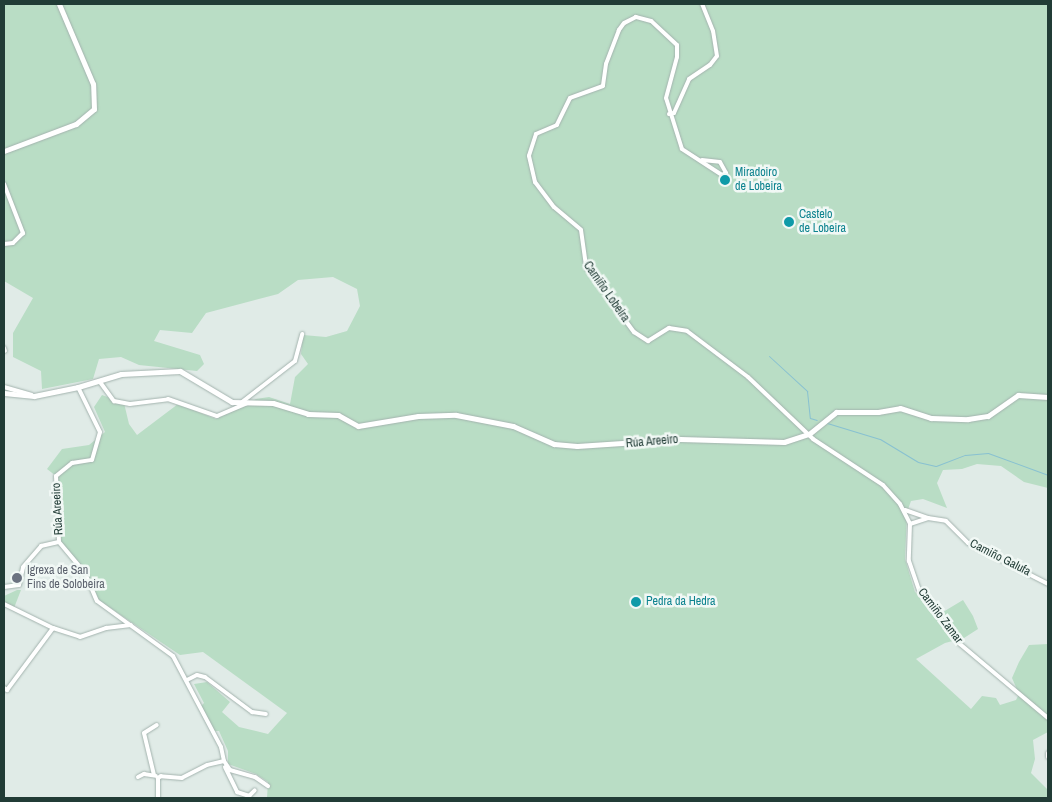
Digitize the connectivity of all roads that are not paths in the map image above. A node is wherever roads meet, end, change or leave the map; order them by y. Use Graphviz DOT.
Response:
graph roads {
  1 [pos="59,4"];
  2 [pos="702,4"];
  3 [pos="669,114"];
  4 [pos="4,151"];
  5 [pos="702,160"];
  6 [pos="4,184"];
  7 [pos="4,244"];
  8 [pos="302,334"];
  9 [pos="100,382"];
  10 [pos="4,387"];
  11 [pos="78,387"];
  12 [pos="4,393"];
  13 [pos="34,396"];
  14 [pos="1048,396"];
  15 [pos="239,403"];
  16 [pos="248,403"];
  17 [pos="809,434"];
  18 [pos="904,509"];
  19 [pos="928,518"];
  20 [pos="910,524"];
  21 [pos="60,542"];
  22 [pos="1048,584"];
  23 [pos="4,586"];
  24 [pos="4,604"];
  25 [pos="130,625"];
  26 [pos="53,628"];
  27 [pos="187,680"];
  28 [pos="4,688"];
  29 [pos="266,714"];
  30 [pos="1048,718"];
  31 [pos="157,725"];
  32 [pos="1048,753"];
  33 [pos="1048,757"];
  34 [pos="224,760"];
  35 [pos="225,767"];
  36 [pos="138,776"];
  37 [pos="156,776"];
  38 [pos="268,786"];
  39 [pos="255,790"];
  40 [pos="158,798"];
  1 -- 4 [label="street"];
  2 -- 3 [label="street"];
  3 -- 5 [label="street, Camiño Lobeira"];
  3 -- 17 [label="street, Camiño Lobeira"];
  5 -- 5 [label="street, Camiño Lobeira"];
  6 -- 7 [label="street"];
  8 -- 15 [label="street"];
  9 -- 11 [label="street, Rúa Areeiro"];
  9 -- 15 [label="street, Rúa Areeiro"];
  9 -- 16 [label="street, Rúa Areeiro"];
  10 -- 13 [label="street, Rúa Areeiro"];
  11 -- 13 [label="street, Rúa Areeiro"];
  11 -- 21 [label="street, Rúa Areeiro"];
  12 -- 13 [label="street, Rúa Areeiro"];
  14 -- 17 [label="street, Rúa Areeiro"];
  15 -- 16 [label="street, Rúa Areeiro"];
  16 -- 17 [label="street, Rúa Areeiro"];
  17 -- 18 [label="street, Camiño Zamar"];
  18 -- 19 [label="street, Camiño Galufa"];
  18 -- 20 [label="street, Camiño Zamar"];
  19 -- 20 [label="street"];
  19 -- 22 [label="street, Camiño Galufa"];
  20 -- 30 [label="street, Camiño Zamar"];
  21 -- 23 [label="street"];
  21 -- 25 [label="street"];
  24 -- 26 [label="street"];
  25 -- 26 [label="street"];
  25 -- 27 [label="street"];
  26 -- 28 [label="street"];
  27 -- 29 [label="street"];
  27 -- 34 [label="street"];
  31 -- 37 [label="street"];
  32 -- 33 [label="street"];
  34 -- 35 [label="street"];
  34 -- 37 [label="street"];
  35 -- 38 [label="street"];
  35 -- 39 [label="street"];
  36 -- 37 [label="street"];
  37 -- 40 [label="street"];
}
